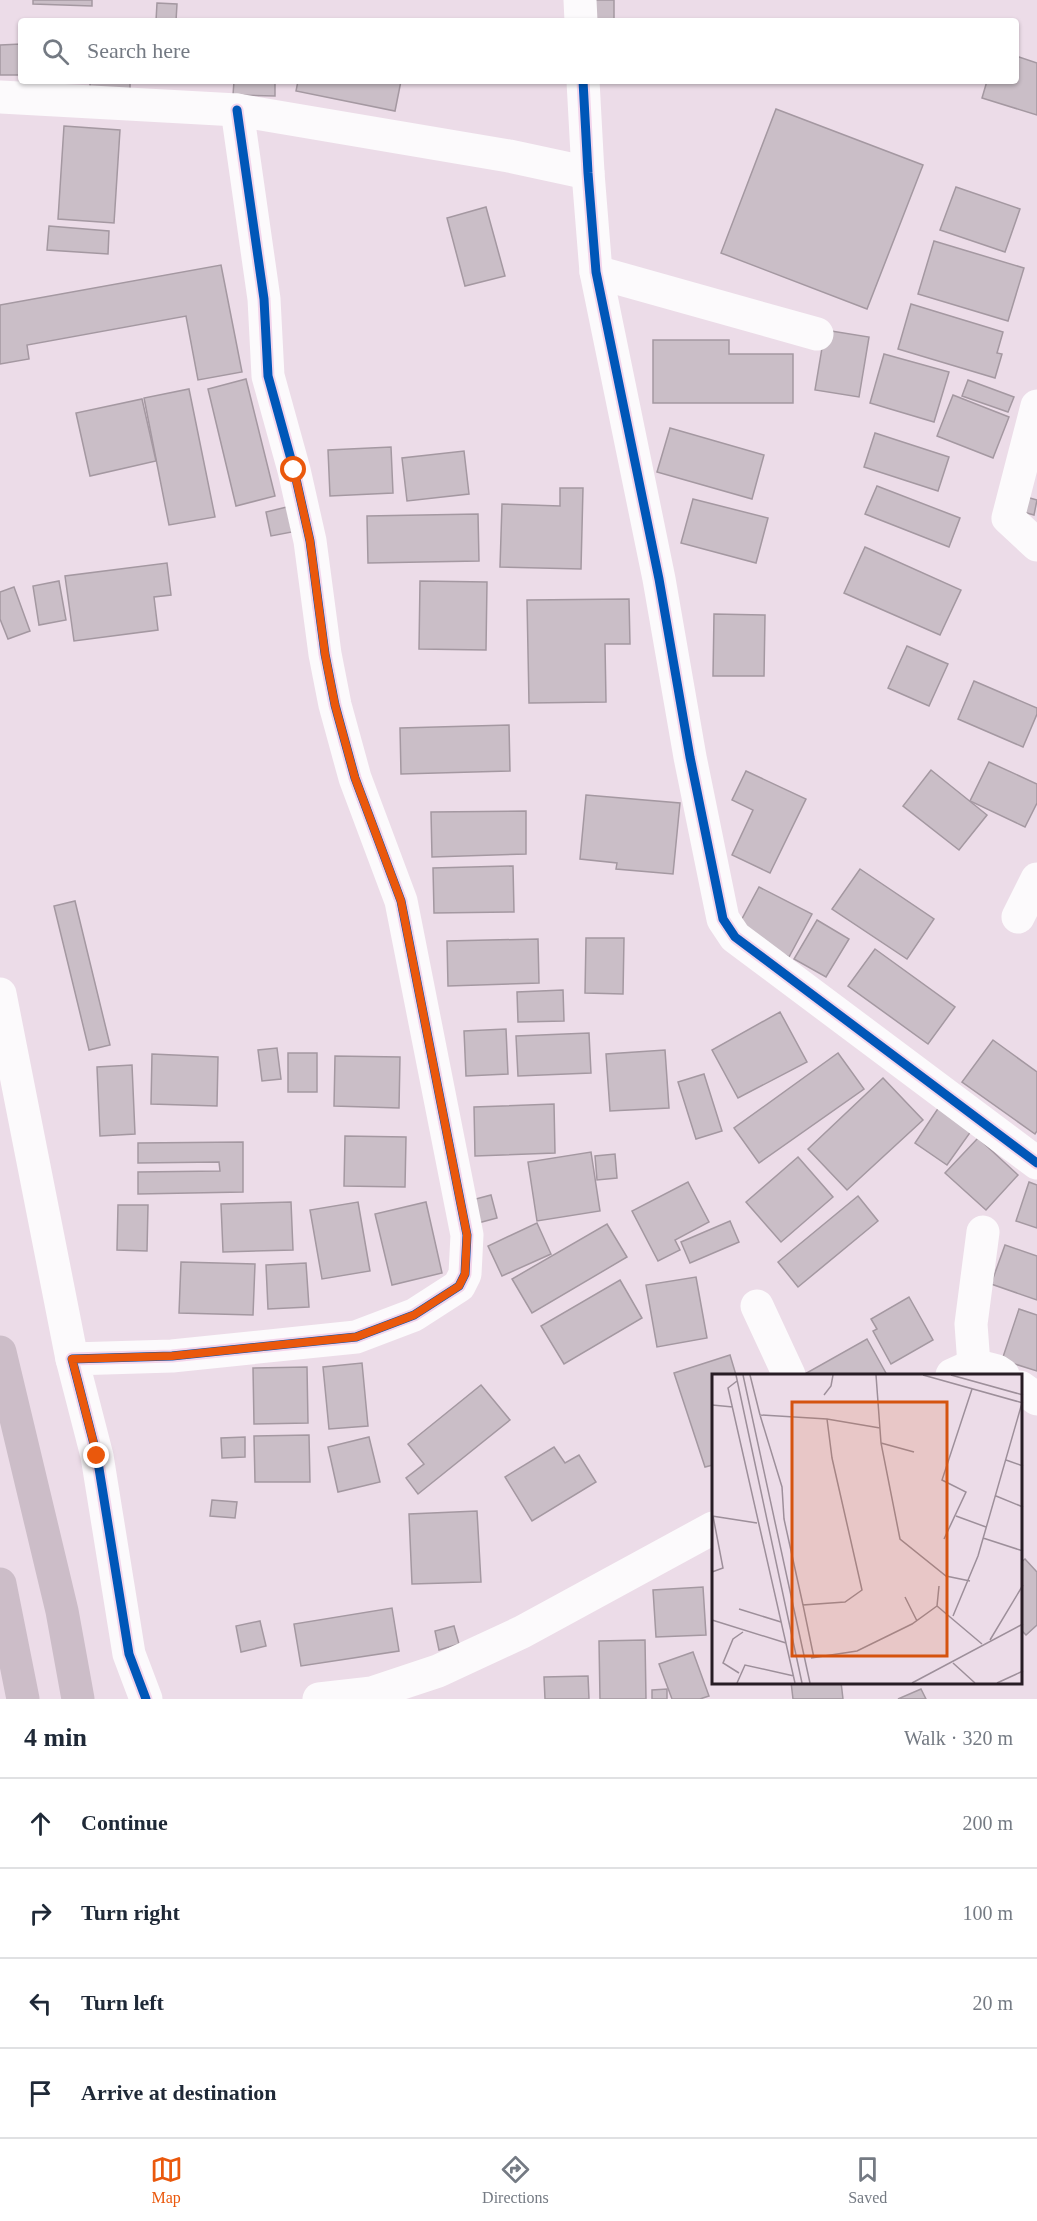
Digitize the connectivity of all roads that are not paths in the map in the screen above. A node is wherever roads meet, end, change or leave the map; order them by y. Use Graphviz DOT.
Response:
graph roads {
  1 [pos="580,0"];
  2 [pos="581,18"];
  3 [pos="583,84"];
  4 [pos="0,97"];
  5 [pos="237,110"];
  6 [pos="588,173"];
  7 [pos="596,272"];
  8 [pos="817,334"];
  9 [pos="1037,406"];
  10 [pos="1037,545"];
  11 [pos="1037,879"];
  12 [pos="1018,917"];
  13 [pos="0,994"];
  14 [pos="1037,1164"];
  15 [pos="983,1232"];
  16 [pos="757,1306"];
  17 [pos="0,1352"];
  18 [pos="72,1359"];
  19 [pos="976,1372"];
  20 [pos="789,1374"];
  21 [pos="1022,1389"];
  22 [pos="1037,1399"];
  23 [pos="712,1529"];
  24 [pos="0,1584"];
  25 [pos="23,1699"];
  26 [pos="78,1699"];
  27 [pos="146,1699"];
  28 [pos="319,1699"];
  1 -- 2 [label="street"];
  3 -- 6 [label="street"];
  4 -- 5 [label="street"];
  5 -- 6 [label="street"];
  5 -- 18 [label="street"];
  6 -- 7 [label="street"];
  7 -- 8 [label="street"];
  7 -- 14 [label="street"];
  9 -- 10 [label="street"];
  11 -- 12 [label="street"];
  13 -- 18 [label="street"];
  15 -- 19 [label="street"];
  16 -- 20 [label="street"];
  17 -- 26 [label="highway"];
  18 -- 27 [label="street"];
  21 -- 22 [label="street"];
  23 -- 28 [label="street"];
  24 -- 25 [label="highway"];
}
